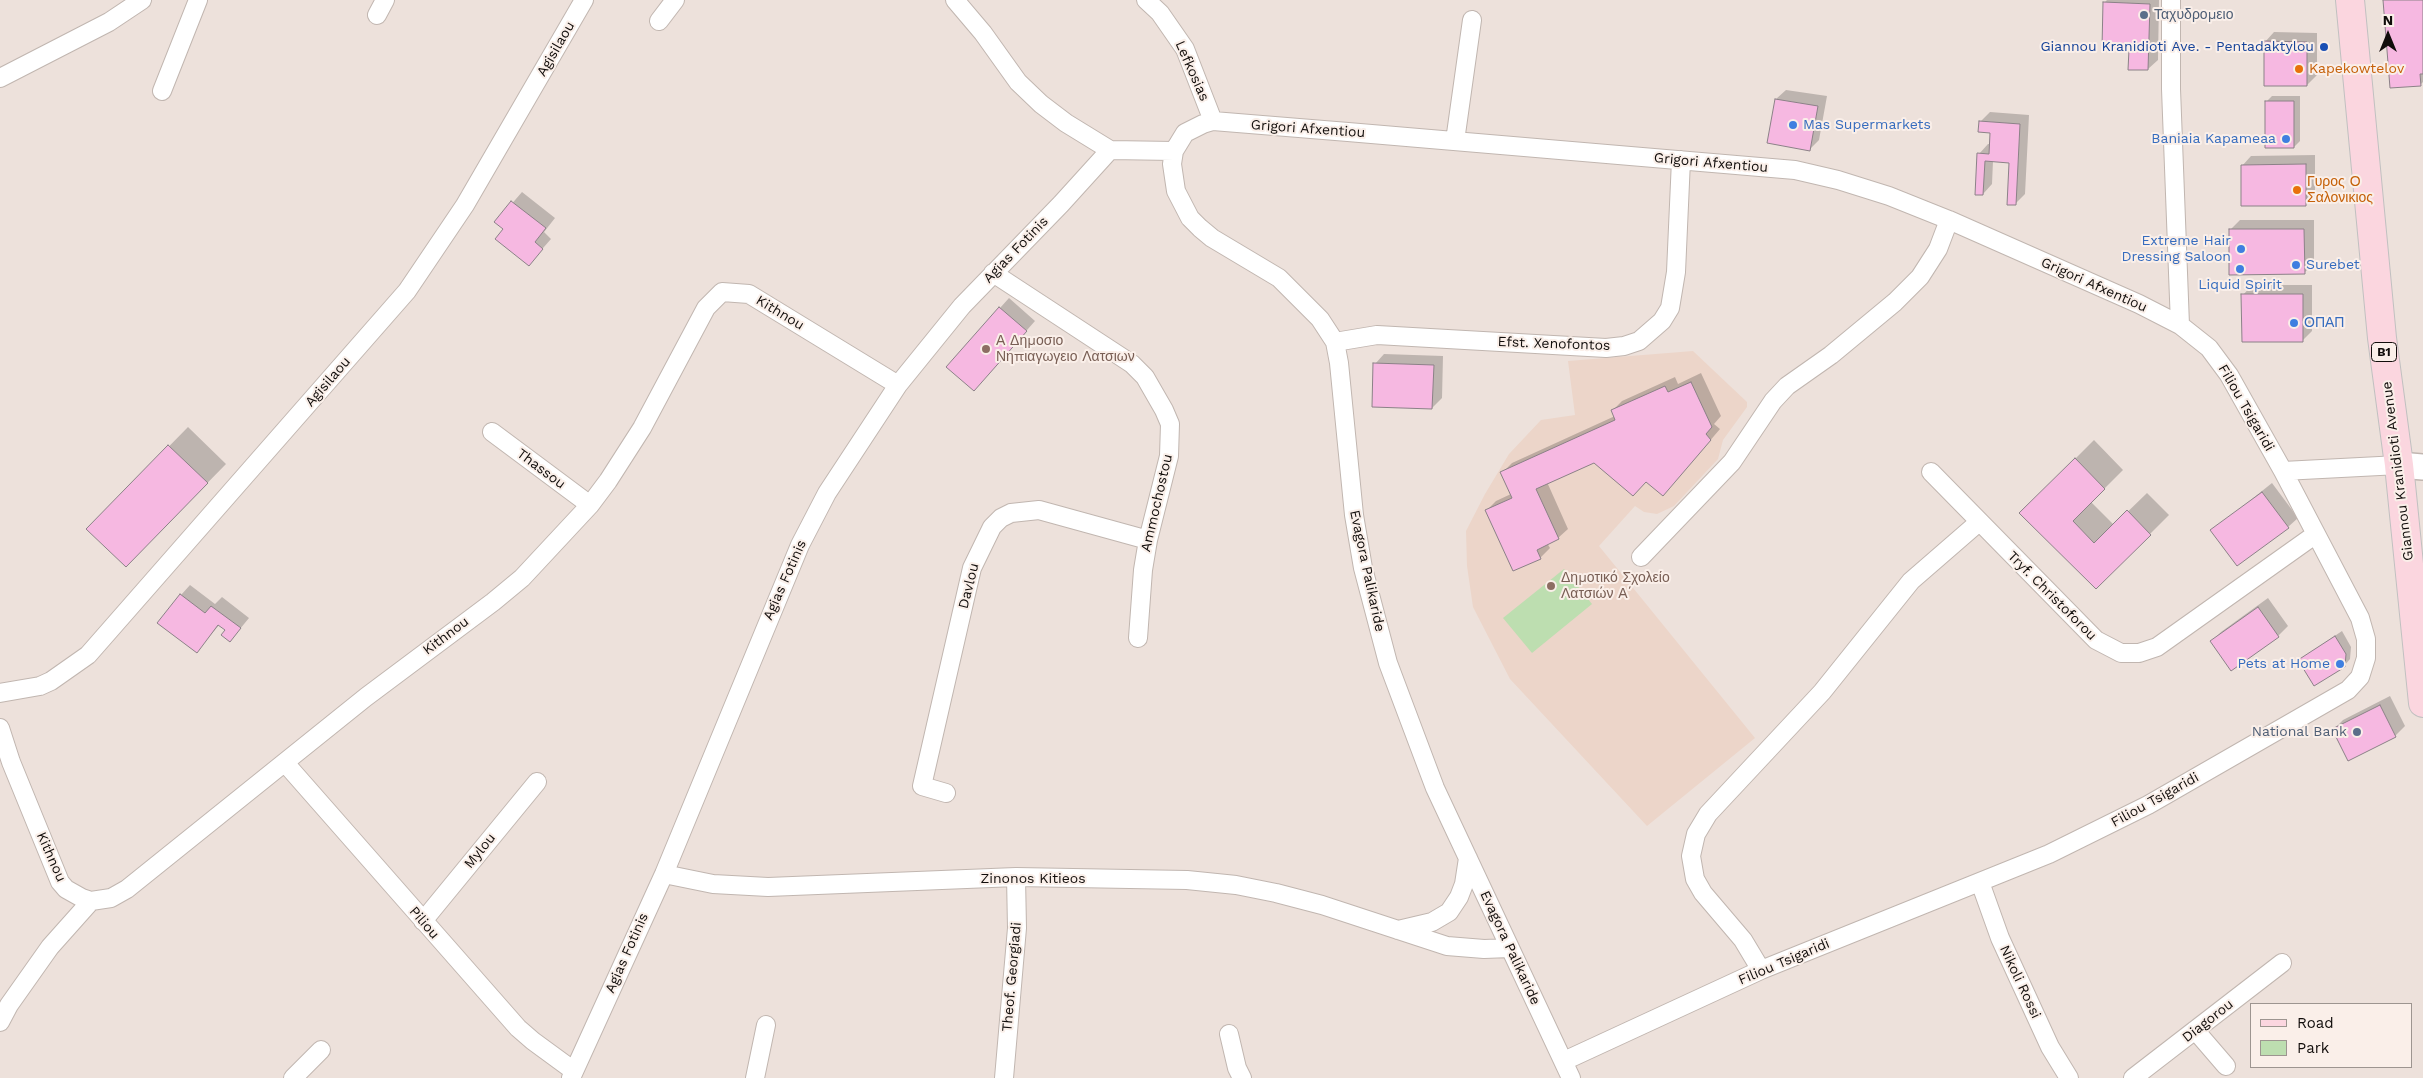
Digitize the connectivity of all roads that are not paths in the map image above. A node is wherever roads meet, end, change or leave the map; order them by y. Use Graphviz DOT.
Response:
graph roads {
  1 [pos="142,0"];
  2 [pos="198,0"];
  3 [pos="584,0"];
  4 [pos="675,0"];
  5 [pos="955,0"];
  6 [pos="1146,0"];
  7 [pos="2171,0"];
  8 [pos="2350,0"];
  9 [pos="1472,20"];
  10 [pos="660,22"];
  11 [pos="0,78"];
  12 [pos="162,91"];
  13 [pos="1213,122"];
  14 [pos="1455,141"];
  15 [pos="1110,150"];
  16 [pos="1174,151"];
  17 [pos="1681,160"];
  18 [pos="1949,220"];
  19 [pos="993,273"];
  20 [pos="2180,325"];
  21 [pos="1335,342"];
  22 [pos="898,386"];
  23 [pos="492,432"];
  24 [pos="2411,466"];
  25 [pos="2283,471"];
  26 [pos="1931,472"];
  27 [pos="590,505"];
  28 [pos="1979,522"];
  29 [pos="2316,534"];
  30 [pos="1148,540"];
  31 [pos="1641,557"];
  32 [pos="1138,638"];
  33 [pos="0,693"];
  34 [pos="2423,703"];
  35 [pos="0,728"];
  36 [pos="286,764"];
  37 [pos="537,782"];
  38 [pos="946,793"];
  39 [pos="1468,858"];
  40 [pos="664,874"];
  41 [pos="1016,877"];
  42 [pos="1980,882"];
  43 [pos="91,901"];
  44 [pos="422,921"];
  45 [pos="1398,930"];
  46 [pos="1510,948"];
  47 [pos="2282,963"];
  48 [pos="1761,970"];
  49 [pos="0,1022"];
  50 [pos="766,1025"];
  51 [pos="2195,1030"];
  52 [pos="1229,1034"];
  53 [pos="321,1050"];
  54 [pos="1564,1061"];
  55 [pos="2226,1066"];
  56 [pos="572,1074"];
  57 [pos="293,1078"];
  58 [pos="755,1078"];
  59 [pos="1004,1078"];
  60 [pos="1242,1078"];
  61 [pos="1571,1078"];
  62 [pos="2069,1078"];
  63 [pos="2133,1078"];
  1 -- 11 [label="street"];
  2 -- 12 [label="street"];
  3 -- 33 [label="street, Agisilaou"];
  4 -- 10 [label="street"];
  5 -- 15 [label="street"];
  6 -- 13 [label="street, Lefkosias"];
  7 -- 20 [label="street"];
  8 -- 24 [label="main road, Giannou Kranidioti Avenue / B1"];
  9 -- 14 [label="street"];
  13 -- 14 [label="street, Grigori Afxentiou"];
  13 -- 16 [label="street"];
  14 -- 17 [label="street, Grigori Afxentiou"];
  15 -- 16 [label="street"];
  15 -- 19 [label="street, Agias Fotinis"];
  16 -- 21 [label="street, Evagora Palikaride"];
  17 -- 18 [label="street, Grigori Afxentiou"];
  17 -- 21 [label="street, Efst. Xenofontos"];
  18 -- 20 [label="street, Grigori Afxentiou"];
  18 -- 31 [label="street"];
  19 -- 22 [label="street, Agias Fotinis"];
  19 -- 30 [label="street, Ammochostou"];
  20 -- 25 [label="street, Filiou Tsigaridi"];
  21 -- 39 [label="street, Evagora Palikaride"];
  22 -- 27 [label="street, Kithnou"];
  22 -- 40 [label="street, Agias Fotinis"];
  23 -- 27 [label="street, Thassou"];
  24 -- 25 [label="street"];
  24 -- 34 [label="main road, Giannou Kranidioti Avenue / B1"];
  25 -- 29 [label="street, Filiou Tsigaridi"];
  26 -- 28 [label="street, Tryf. Christoforou"];
  27 -- 36 [label="street, Kithnou"];
  28 -- 29 [label="street, Tryf. Christoforou"];
  28 -- 48 [label="street"];
  29 -- 42 [label="street, Filiou Tsigaridi"];
  30 -- 32 [label="street, Ammochostou"];
  30 -- 38 [label="street, Davlou"];
  35 -- 43 [label="street, Kithnou"];
  36 -- 43 [label="street, Kithnou"];
  36 -- 44 [label="street, Piliou"];
  37 -- 44 [label="street, Mylou"];
  39 -- 45 [label="street"];
  39 -- 46 [label="street, Evagora Palikaride"];
  40 -- 41 [label="street, Zinonos Kitieos"];
  40 -- 56 [label="street, Agias Fotinis"];
  41 -- 45 [label="street, Zinonos Kitieos"];
  41 -- 59 [label="street, Theof. Georgiadi"];
  42 -- 48 [label="street, Filiou Tsigaridi"];
  42 -- 62 [label="street, Nikoli Rossi"];
  43 -- 49 [label="street"];
  44 -- 56 [label="street, Piliou"];
  45 -- 46 [label="street, Zinonos Kitieos"];
  46 -- 54 [label="street, Evagora Palikaride"];
  47 -- 51 [label="street, Diagorou"];
  48 -- 54 [label="street, Filiou Tsigaridi"];
  50 -- 58 [label="street"];
  51 -- 55 [label="street"];
  51 -- 63 [label="street, Diagorou"];
  52 -- 60 [label="street"];
  53 -- 57 [label="street"];
  54 -- 61 [label="street, Evagora Palikaride"];
}
